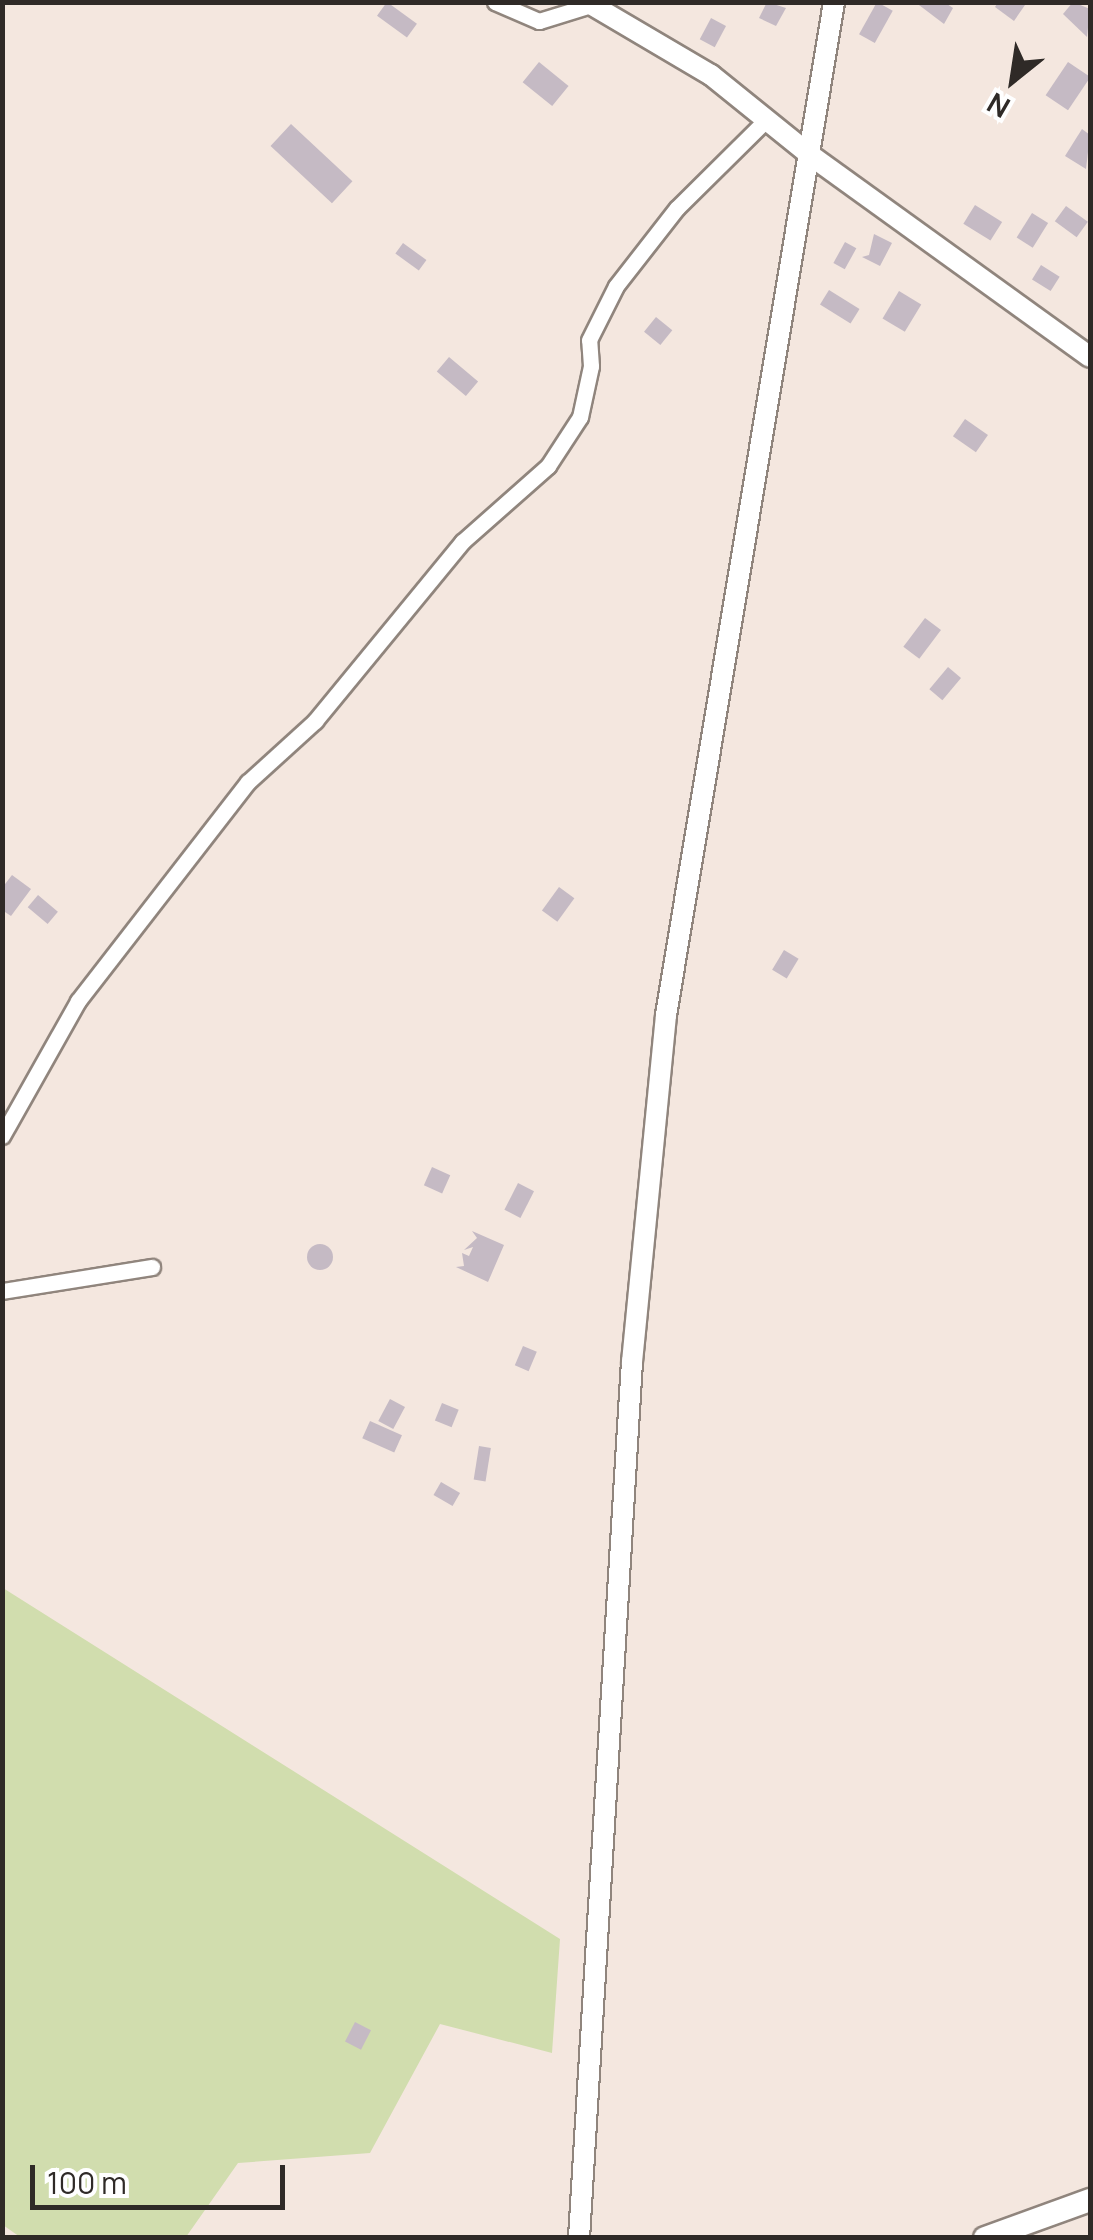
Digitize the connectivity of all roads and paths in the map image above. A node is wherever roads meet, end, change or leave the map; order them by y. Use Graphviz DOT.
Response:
graph roads {
  1 [pos="495,2"];
  2 [pos="834,2"];
  3 [pos="589,4"];
  4 [pos="767,119"];
  5 [pos="810,155"];
  6 [pos="1090,357"];
  7 [pos="2,1136"];
  8 [pos="152,1267"];
  9 [pos="2,1290"];
  10 [pos="1090,2200"];
  11 [pos="580,2238"];
  12 [pos="985,2238"];
  1 -- 3 [label="street"];
  2 -- 5 [label="street"];
  3 -- 4 [label="street"];
  4 -- 5 [label="street"];
  4 -- 7 [label="street"];
  5 -- 6 [label="street"];
  5 -- 11 [label="street"];
  8 -- 9 [label="street"];
  10 -- 12 [label="main road"];
}
